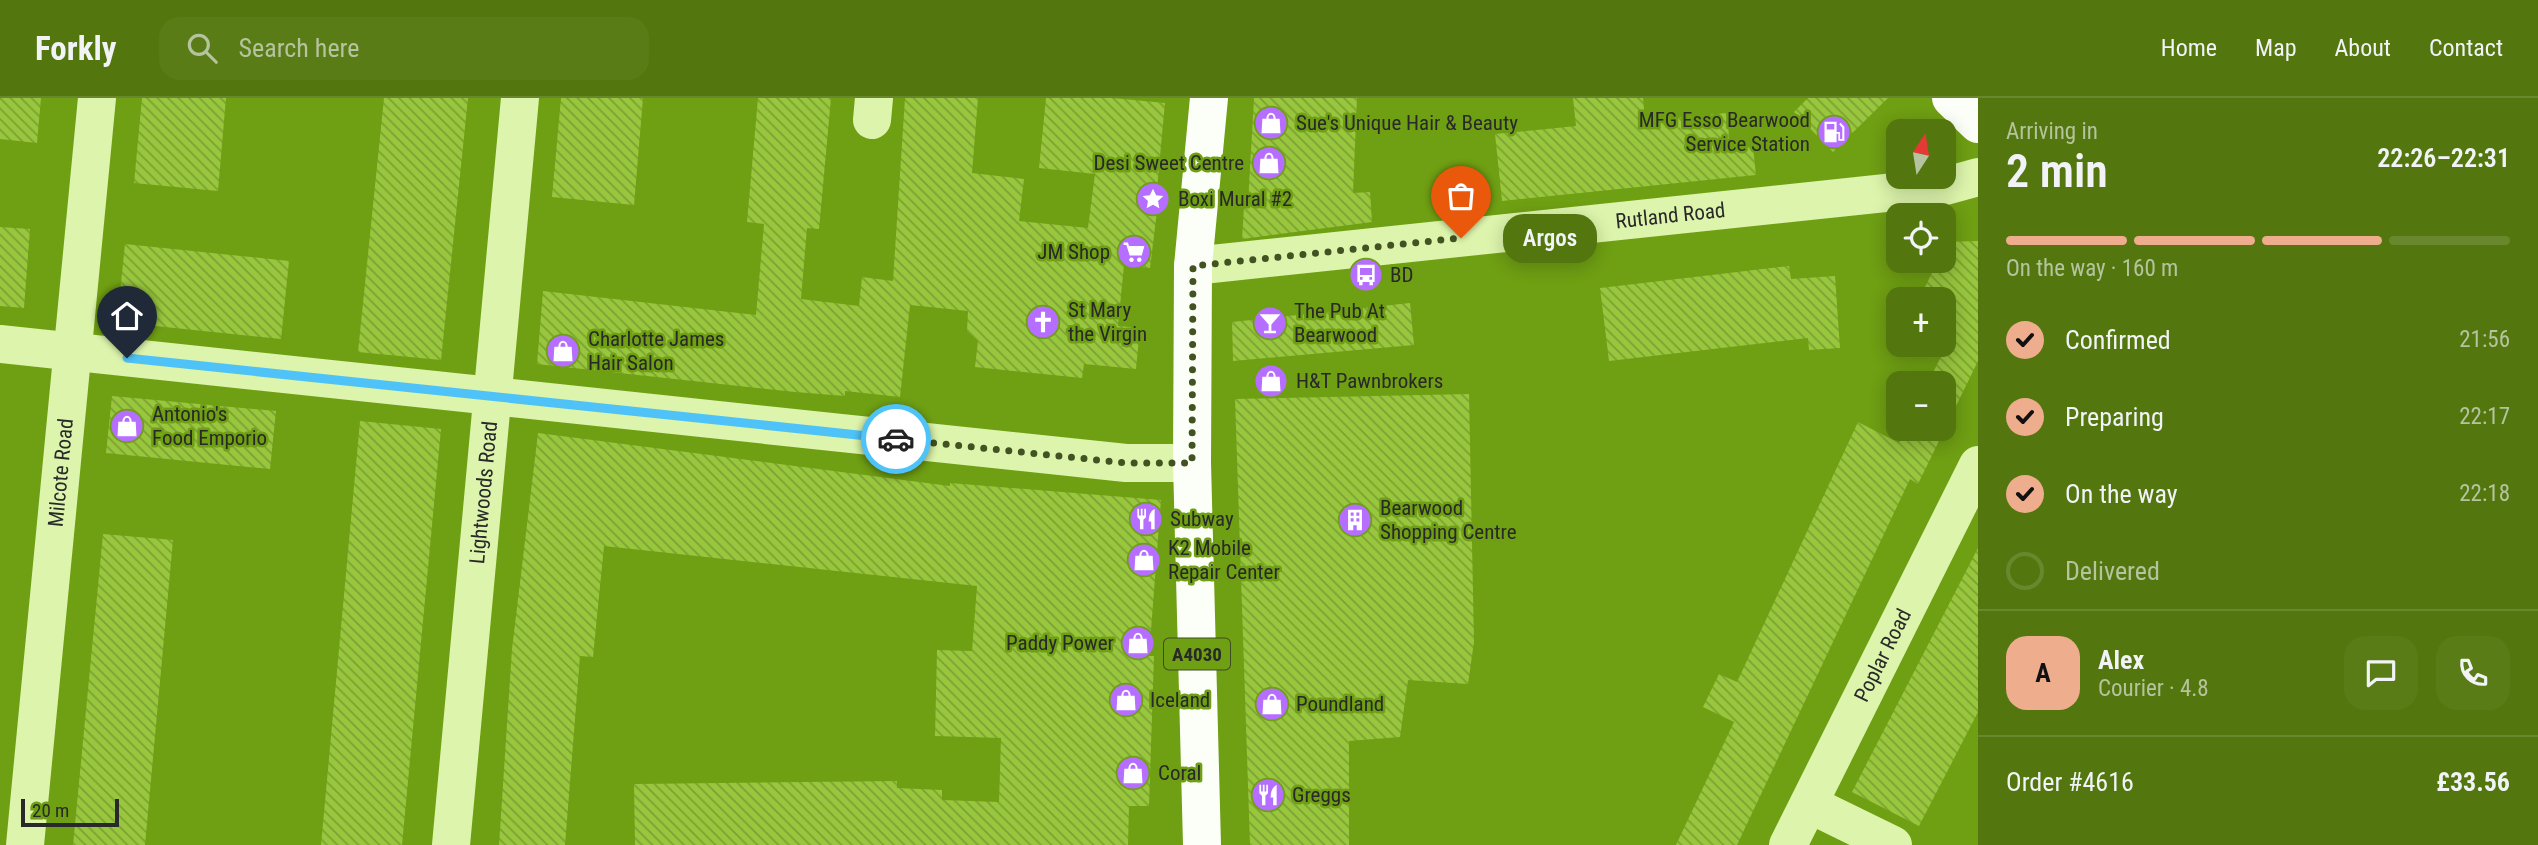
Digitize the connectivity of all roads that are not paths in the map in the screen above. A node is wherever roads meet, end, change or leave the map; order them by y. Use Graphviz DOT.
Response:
graph roads {
  1 [pos="97,98"];
  2 [pos="520,98"];
  3 [pos="1209,98"];
  4 [pos="1951,98"];
  5 [pos="1978,124"];
  6 [pos="1978,177"];
  7 [pos="1193,266"];
  8 [pos="0,344"];
  9 [pos="74,352"];
  10 [pos="492,398"];
  11 [pos="1192,463"];
  12 [pos="1978,466"];
  13 [pos="16,768"];
  14 [pos="1809,804"];
  15 [pos="25,845"];
  16 [pos="451,845"];
  17 [pos="1202,845"];
  18 [pos="1788,845"];
  19 [pos="1893,845"];
  1 -- 9 [label="street, Milcote Road"];
  2 -- 10 [label="street, Lightwoods Road"];
  3 -- 7 [label="main road, A4030"];
  4 -- 5 [label="main road"];
  6 -- 7 [label="street, Rutland Road"];
  7 -- 11 [label="main road, A4030"];
  8 -- 9 [label="street"];
  9 -- 10 [label="street"];
  9 -- 13 [label="street, Milcote Road"];
  10 -- 11 [label="street"];
  10 -- 16 [label="street, Lightwoods Road"];
  11 -- 17 [label="main road, A4030"];
  12 -- 14 [label="street, Poplar Road"];
  13 -- 15 [label="street, Milcote Road"];
  14 -- 18 [label="street, Poplar Road"];
  14 -- 19 [label="street"];
}
